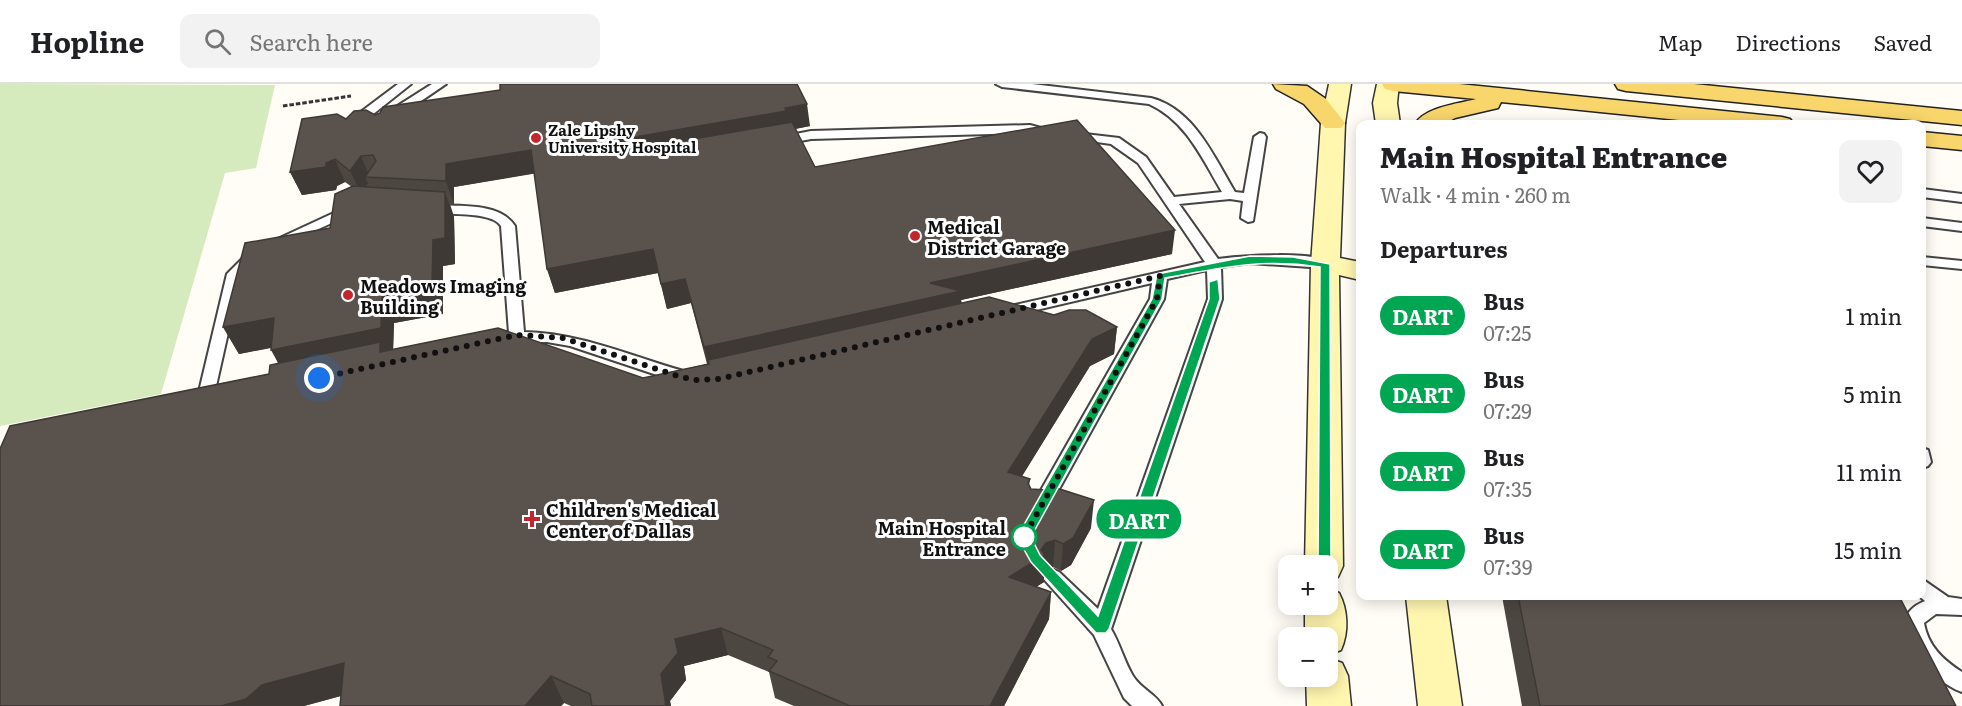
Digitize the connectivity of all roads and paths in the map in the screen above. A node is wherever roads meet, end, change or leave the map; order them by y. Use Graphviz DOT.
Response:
graph roads {
  1 [pos="405,84"];
  2 [pos="440,84"];
  3 [pos="1002,84"];
  4 [pos="1284,84"];
  5 [pos="1340,84"];
  6 [pos="1388,84"];
  7 [pos="1393,84"];
  8 [pos="1626,84"];
  9 [pos="358,95"];
  10 [pos="1527,99"];
  11 [pos="1827,105"];
  12 [pos="284,106"];
  13 [pos="430,107"];
  14 [pos="396,112"];
  15 [pos="356,118"];
  16 [pos="1962,118"];
  17 [pos="1387,120"];
  18 [pos="1434,120"];
  19 [pos="1741,120"];
  20 [pos="1837,120"];
  21 [pos="1333,123"];
  22 [pos="384,124"];
  23 [pos="354,135"];
  24 [pos="1260,137"];
  25 [pos="1926,139"];
  26 [pos="765,143"];
  27 [pos="1962,143"];
  28 [pos="1926,193"];
  29 [pos="1230,195"];
  30 [pos="1956,197"];
  31 [pos="1250,198"];
  32 [pos="357,200"];
  33 [pos="1170,201"];
  34 [pos="419,208"];
  35 [pos="1962,213"];
  36 [pos="1248,218"];
  37 [pos="1926,222"];
  38 [pos="1962,227"];
  39 [pos="1926,261"];
  40 [pos="1214,264"];
  41 [pos="1325,264"];
  42 [pos="1962,265"];
  43 [pos="1356,270"];
  44 [pos="1160,276"];
  45 [pos="986,317"];
  46 [pos="517,335"];
  47 [pos="482,343"];
  48 [pos="702,380"];
  49 [pos="182,408"];
  50 [pos="1038,510"];
  51 [pos="1324,555"];
  52 [pos="1052,577"];
  53 [pos="1926,589"];
  54 [pos="1427,600"];
  55 [pos="1952,605"];
  56 [pos="1101,629"];
  57 [pos="1962,683"];
  58 [pos="1328,687"];
  59 [pos="1151,706"];
  60 [pos="1329,706"];
  61 [pos="1440,706"];
  1 -- 15 [label="lane"];
  2 -- 14 [label="lane"];
  3 -- 29 [label="lane"];
  4 -- 21 [label="main road"];
  5 -- 21 [label="main road"];
  6 -- 17 [label="main road"];
  7 -- 10 [label="main road"];
  8 -- 11 [label="main road"];
  9 -- 12 [label="path"];
  10 -- 18 [label="main road"];
  10 -- 19 [label="main road"];
  11 -- 16 [label="main road"];
  11 -- 20 [label="main road"];
  13 -- 14 [label="lane"];
  14 -- 15 [label="lane"];
  14 -- 22 [label="lane"];
  15 -- 23 [label="lane"];
  21 -- 41 [label="main road"];
  24 -- 31 [label="lane"];
  25 -- 27 [label="main road"];
  26 -- 33 [label="lane"];
  28 -- 30 [label="lane"];
  29 -- 31 [label="lane"];
  29 -- 33 [label="lane"];
  30 -- 35 [label="lane"];
  31 -- 36 [label="lane"];
  32 -- 49 [label="lane"];
  33 -- 40 [label="lane"];
  34 -- 46 [label="lane"];
  37 -- 38 [label="lane"];
  39 -- 42 [label="lane"];
  40 -- 41 [label="lane"];
  40 -- 44 [label="lane"];
  40 -- 56 [label="lane"];
  41 -- 43 [label="main road"];
  41 -- 51 [label="main road"];
  44 -- 45 [label="lane"];
  44 -- 50 [label="lane"];
  46 -- 47 [label="lane"];
  46 -- 48 [label="lane"];
  52 -- 56 [label="lane"];
  53 -- 55 [label="lane"];
  54 -- 61 [label="main road"];
  55 -- 57 [label="lane"];
  56 -- 59 [label="lane"];
  58 -- 60 [label="main road"];
}
